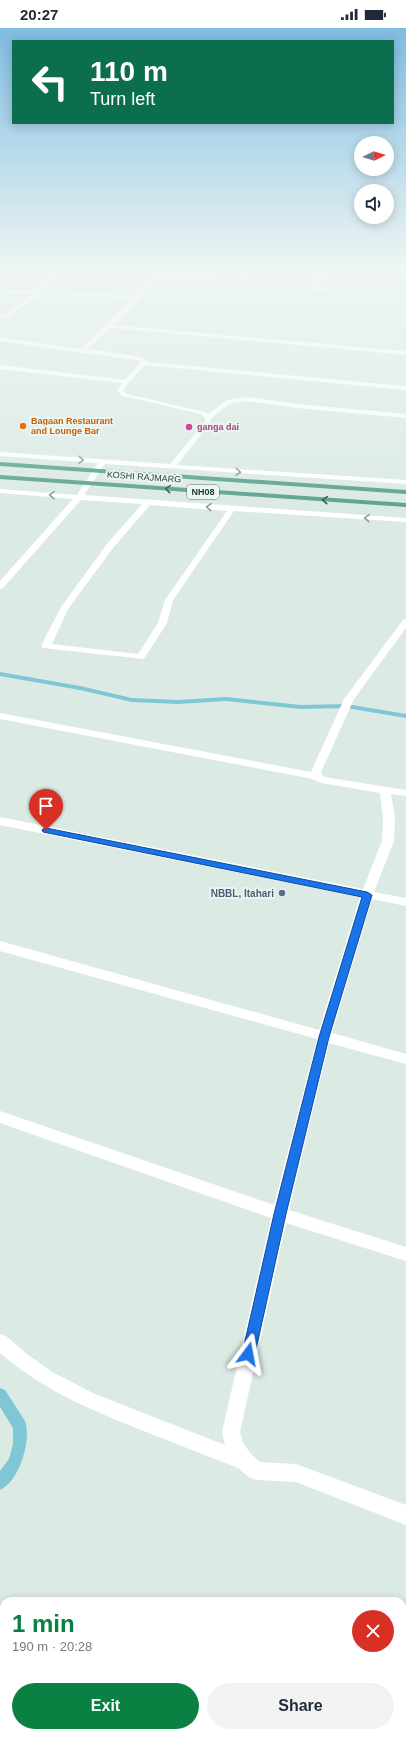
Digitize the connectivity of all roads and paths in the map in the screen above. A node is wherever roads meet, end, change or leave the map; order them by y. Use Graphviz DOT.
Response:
graph roads {
  1 [pos="65,349"];
  2 [pos="84,349"];
  3 [pos="359,349"];
  4 [pos="82,351"];
  5 [pos="406,353"];
  6 [pos="142,363"];
  7 [pos="0,367"];
  8 [pos="126,382"];
  9 [pos="406,388"];
  10 [pos="406,416"];
  11 [pos="208,417"];
  12 [pos="0,454"];
  13 [pos="103,461"];
  14 [pos="0,464"];
  15 [pos="172,466"];
  16 [pos="98,471"];
  17 [pos="0,477"];
  18 [pos="406,482"];
  19 [pos="89,483"];
  20 [pos="0,491"];
  21 [pos="406,492"];
  22 [pos="79,497"];
  23 [pos="148,502"];
  24 [pos="406,505"];
  25 [pos="232,509"];
  26 [pos="406,520"];
  27 [pos="0,586"];
  28 [pos="406,622"];
  29 [pos="0,716"];
  30 [pos="317,776"];
  31 [pos="385,790"];
  32 [pos="406,794"];
  33 [pos="0,821"];
  34 [pos="367,895"];
  35 [pos="406,902"];
  36 [pos="0,946"];
  37 [pos="324,1037"];
  38 [pos="406,1060"];
  39 [pos="0,1117"];
  40 [pos="280,1214"];
  41 [pos="406,1254"];
  42 [pos="0,1342"];
  43 [pos="244,1460"];
  44 [pos="406,1515"];
  1 -- 4 [label="street"];
  2 -- 4 [label="street"];
  3 -- 5 [label="street"];
  4 -- 6 [label="street"];
  6 -- 8 [label="street"];
  6 -- 9 [label="street"];
  7 -- 8 [label="street"];
  8 -- 11 [label="street"];
  10 -- 11 [label="street"];
  11 -- 15 [label="street"];
  12 -- 13 [label="street, one-way"];
  13 -- 15 [label="street"];
  13 -- 16 [label="street"];
  14 -- 16 [label="main road, KOSHI RAJMARG / NH08"];
  15 -- 18 [label="street, one-way"];
  16 -- 19 [label="street"];
  16 -- 21 [label="main road, KOSHI RAJMARG / NH08"];
  17 -- 19 [label="main road, KOSHI RAJMARG / NH08"];
  19 -- 22 [label="street"];
  24 -- 19 [label="main road, KOSHI RAJMARG / NH08, one-way"];
  22 -- 20 [label="street, one-way"];
  22 -- 23 [label="street"];
  22 -- 27 [label="street"];
  25 -- 23 [label="street, one-way"];
  23 -- 25 [label="street"];
  26 -- 25 [label="street, one-way"];
  28 -- 30 [label="street"];
  29 -- 30 [label="street"];
  30 -- 31 [label="street"];
  31 -- 32 [label="street"];
  31 -- 34 [label="street"];
  33 -- 34 [label="street"];
  34 -- 35 [label="street"];
  34 -- 37 [label="street"];
  36 -- 37 [label="street"];
  37 -- 38 [label="street"];
  37 -- 40 [label="street"];
  39 -- 40 [label="street"];
  40 -- 41 [label="street"];
  40 -- 43 [label="street"];
  42 -- 43 [label="street"];
  43 -- 44 [label="street"];
}
